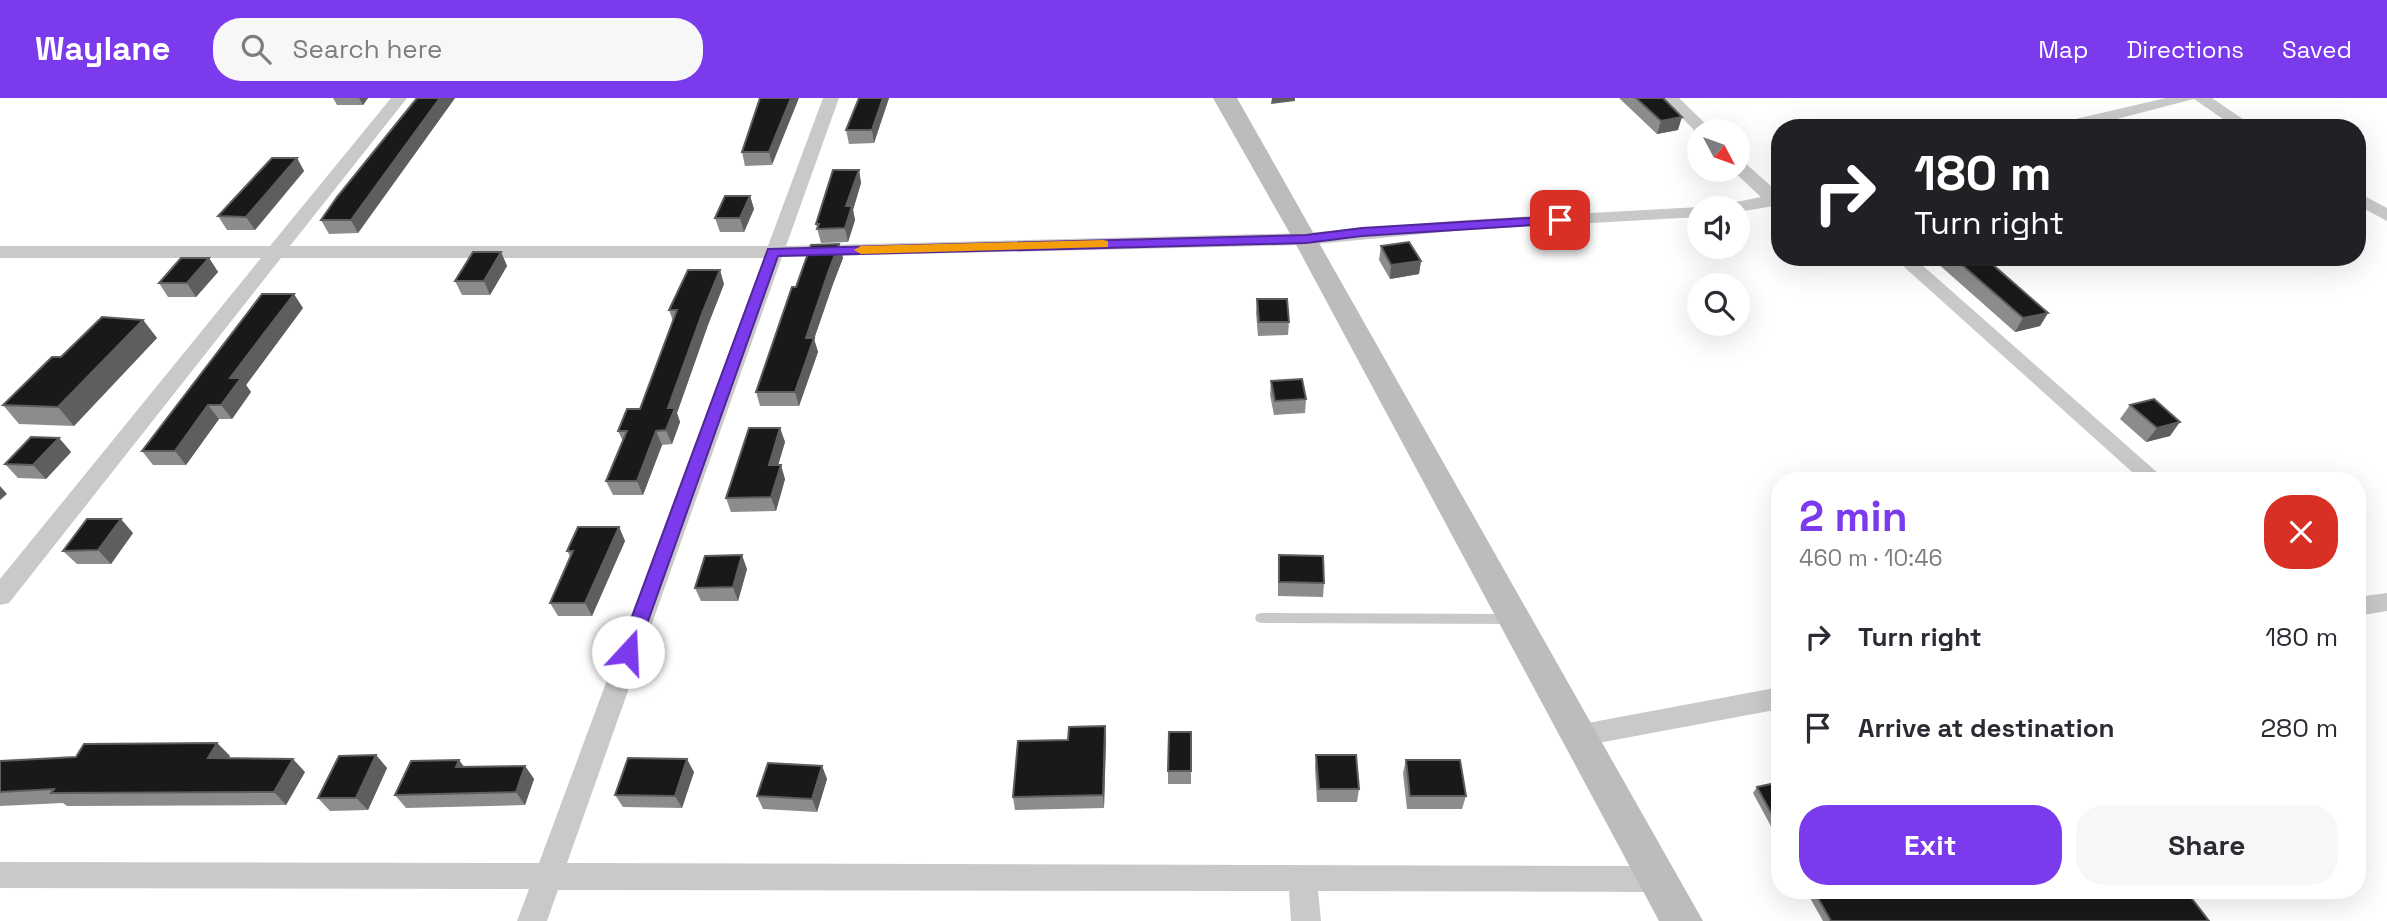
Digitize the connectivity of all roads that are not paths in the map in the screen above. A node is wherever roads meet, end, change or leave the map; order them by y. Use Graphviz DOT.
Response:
graph roads {
  1 [pos="399,98"];
  2 [pos="831,98"];
  3 [pos="1225,98"];
  4 [pos="1670,98"];
  5 [pos="2186,98"];
  6 [pos="2201,98"];
  7 [pos="1692,119"];
  8 [pos="2098,119"];
  9 [pos="2234,119"];
  10 [pos="1750,176"];
  11 [pos="1771,195"];
  12 [pos="1771,201"];
  13 [pos="2366,203"];
  14 [pos="1750,205"];
  15 [pos="1687,213"];
  16 [pos="2387,216"];
  17 [pos="1306,239"];
  18 [pos="276,250"];
  19 [pos="0,252"];
  20 [pos="773,252"];
  21 [pos="1912,266"];
  22 [pos="2146,472"];
  23 [pos="0,596"];
  24 [pos="2387,602"];
  25 [pos="2366,606"];
  26 [pos="1262,618"];
  27 [pos="1514,619"];
  28 [pos="1771,699"];
  29 [pos="1577,736"];
  30 [pos="0,875"];
  31 [pos="549,876"];
  32 [pos="1302,878"];
  33 [pos="1657,879"];
  34 [pos="532,921"];
  35 [pos="1306,921"];
  36 [pos="1682,921"];
  1 -- 18 [label="street"];
  2 -- 20 [label="street"];
  3 -- 17 [label="street"];
  4 -- 7 [label="street"];
  5 -- 8 [label="street"];
  6 -- 9 [label="street"];
  10 -- 11 [label="street"];
  12 -- 14 [label="street"];
  13 -- 16 [label="street"];
  15 -- 17 [label="street"];
  17 -- 20 [label="street"];
  17 -- 27 [label="street"];
  18 -- 19 [label="street"];
  18 -- 20 [label="street"];
  18 -- 23 [label="street"];
  20 -- 31 [label="street"];
  21 -- 22 [label="street"];
  24 -- 25 [label="street"];
  26 -- 27 [label="lane"];
  27 -- 29 [label="street"];
  28 -- 29 [label="street"];
  29 -- 33 [label="street"];
  30 -- 31 [label="street"];
  31 -- 32 [label="street"];
  31 -- 34 [label="street"];
  32 -- 33 [label="street"];
  32 -- 35 [label="street"];
  33 -- 36 [label="street"];
}
